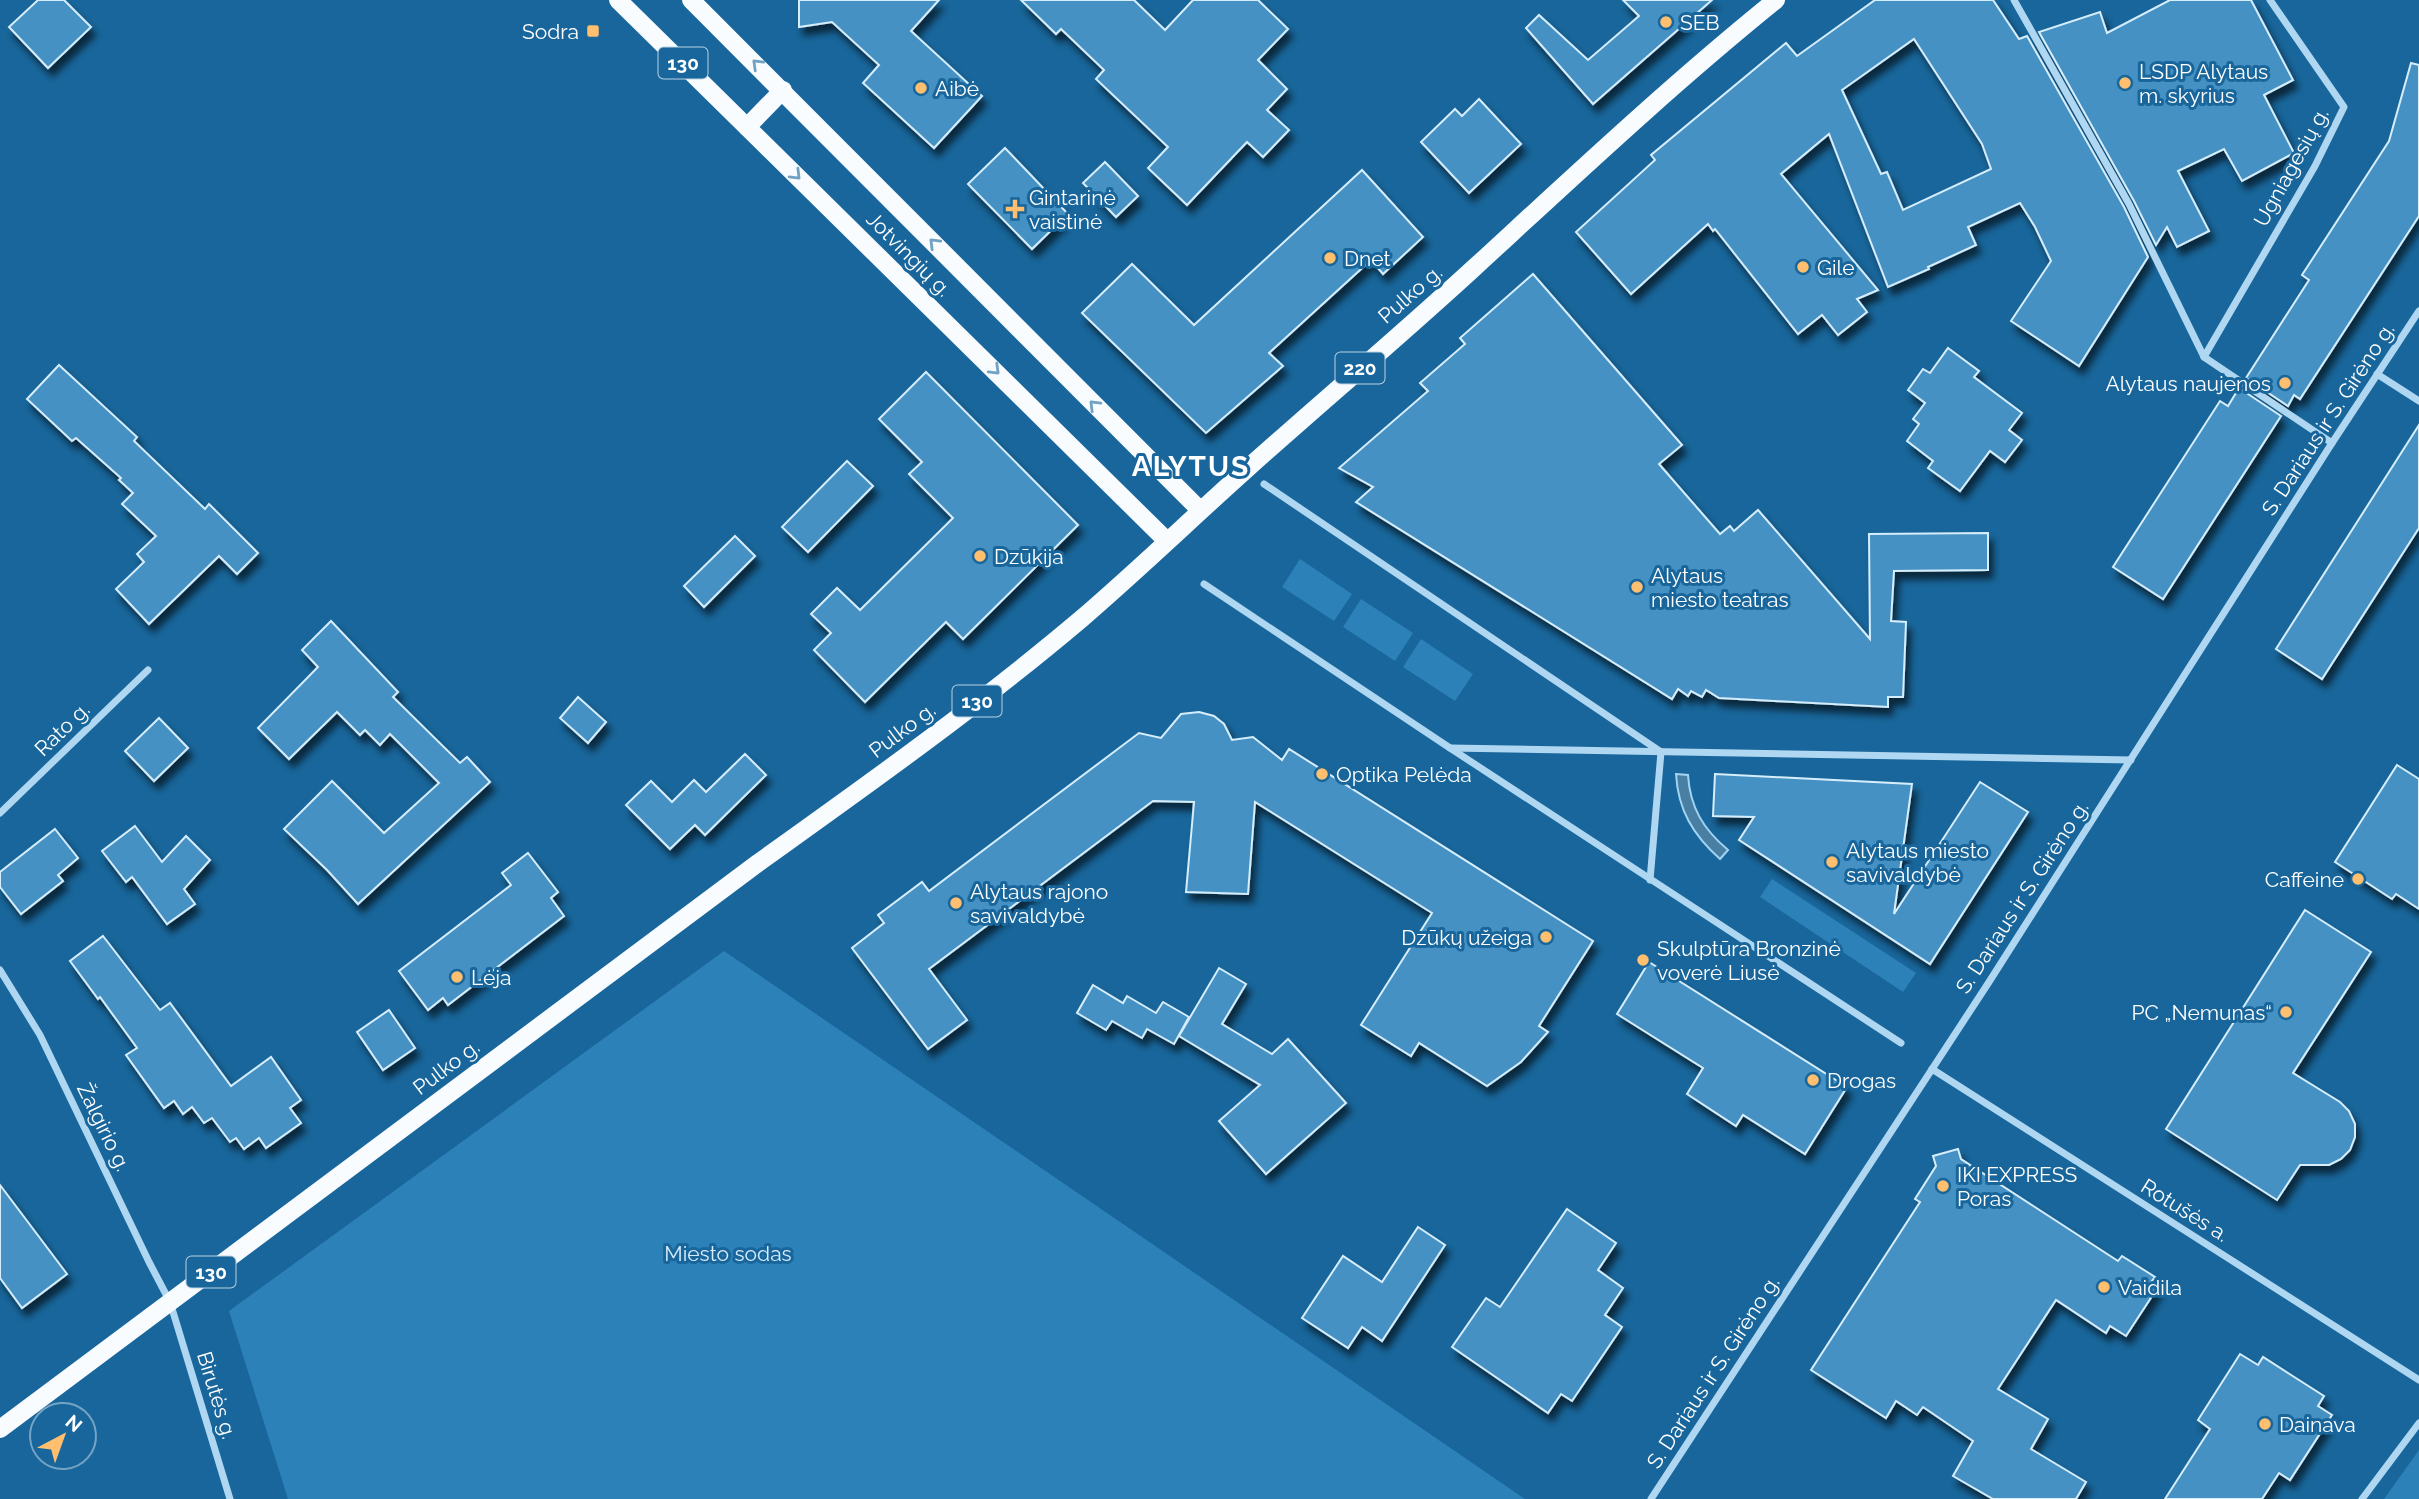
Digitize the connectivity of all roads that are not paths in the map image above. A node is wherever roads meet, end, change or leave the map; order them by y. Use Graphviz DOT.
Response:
graph roads {
  1 [pos="618,0"];
  2 [pos="691,0"];
  3 [pos="1776,0"];
  4 [pos="2014,0"];
  5 [pos="2270,0"];
  6 [pos="783,90"];
  7 [pos="747,127"];
  8 [pos="2419,311"];
  9 [pos="2204,357"];
  10 [pos="2377,374"];
  11 [pos="2419,401"];
  12 [pos="2332,443"];
  13 [pos="1264,484"];
  14 [pos="1200,510"];
  15 [pos="1167,541"];
  16 [pos="1205,583"];
  17 [pos="148,670"];
  18 [pos="1450,748"];
  19 [pos="1661,752"];
  20 [pos="2131,760"];
  21 [pos="0,813"];
  22 [pos="1650,880"];
  23 [pos="0,970"];
  24 [pos="1901,1043"];
  25 [pos="1932,1069"];
  26 [pos="170,1302"];
  27 [pos="2419,1380"];
  28 [pos="2419,1423"];
  29 [pos="0,1429"];
  30 [pos="230,1499"];
  31 [pos="1651,1499"];
  32 [pos="2362,1499"];
  1 -- 7 [label="main road, Jotvingių g. / 130"];
  6 -- 2 [label="main road, Jotvingių g., one-way"];
  3 -- 14 [label="main road, Pulko g. / 220"];
  4 -- 9 [label="street"];
  5 -- 9 [label="street, Ugniagesių g."];
  6 -- 7 [label="main road"];
  14 -- 6 [label="main road, Jotvingių g., one-way"];
  7 -- 15 [label="main road, Jotvingių g. / 130, one-way"];
  8 -- 10 [label="street, S. Dariaus ir S. Girėno g."];
  9 -- 12 [label="street"];
  10 -- 11 [label="street"];
  10 -- 12 [label="street, S. Dariaus ir S. Girėno g."];
  12 -- 20 [label="street, S. Dariaus ir S. Girėno g."];
  13 -- 19 [label="street"];
  14 -- 15 [label="main road, Pulko g. / 220"];
  15 -- 26 [label="main road, Pulko g. / 130"];
  16 -- 18 [label="street"];
  17 -- 21 [label="street, Rato g."];
  18 -- 19 [label="street"];
  18 -- 22 [label="street"];
  19 -- 20 [label="street"];
  19 -- 22 [label="street"];
  20 -- 25 [label="street, S. Dariaus ir S. Girėno g."];
  22 -- 24 [label="street"];
  23 -- 26 [label="street, Žalgirio g."];
  25 -- 27 [label="street, Rotušės a."];
  25 -- 31 [label="street, S. Dariaus ir S. Girėno g."];
  26 -- 29 [label="main road, Pulko g. / 130"];
  26 -- 30 [label="street, Birutės g."];
  28 -- 32 [label="street"];
}
